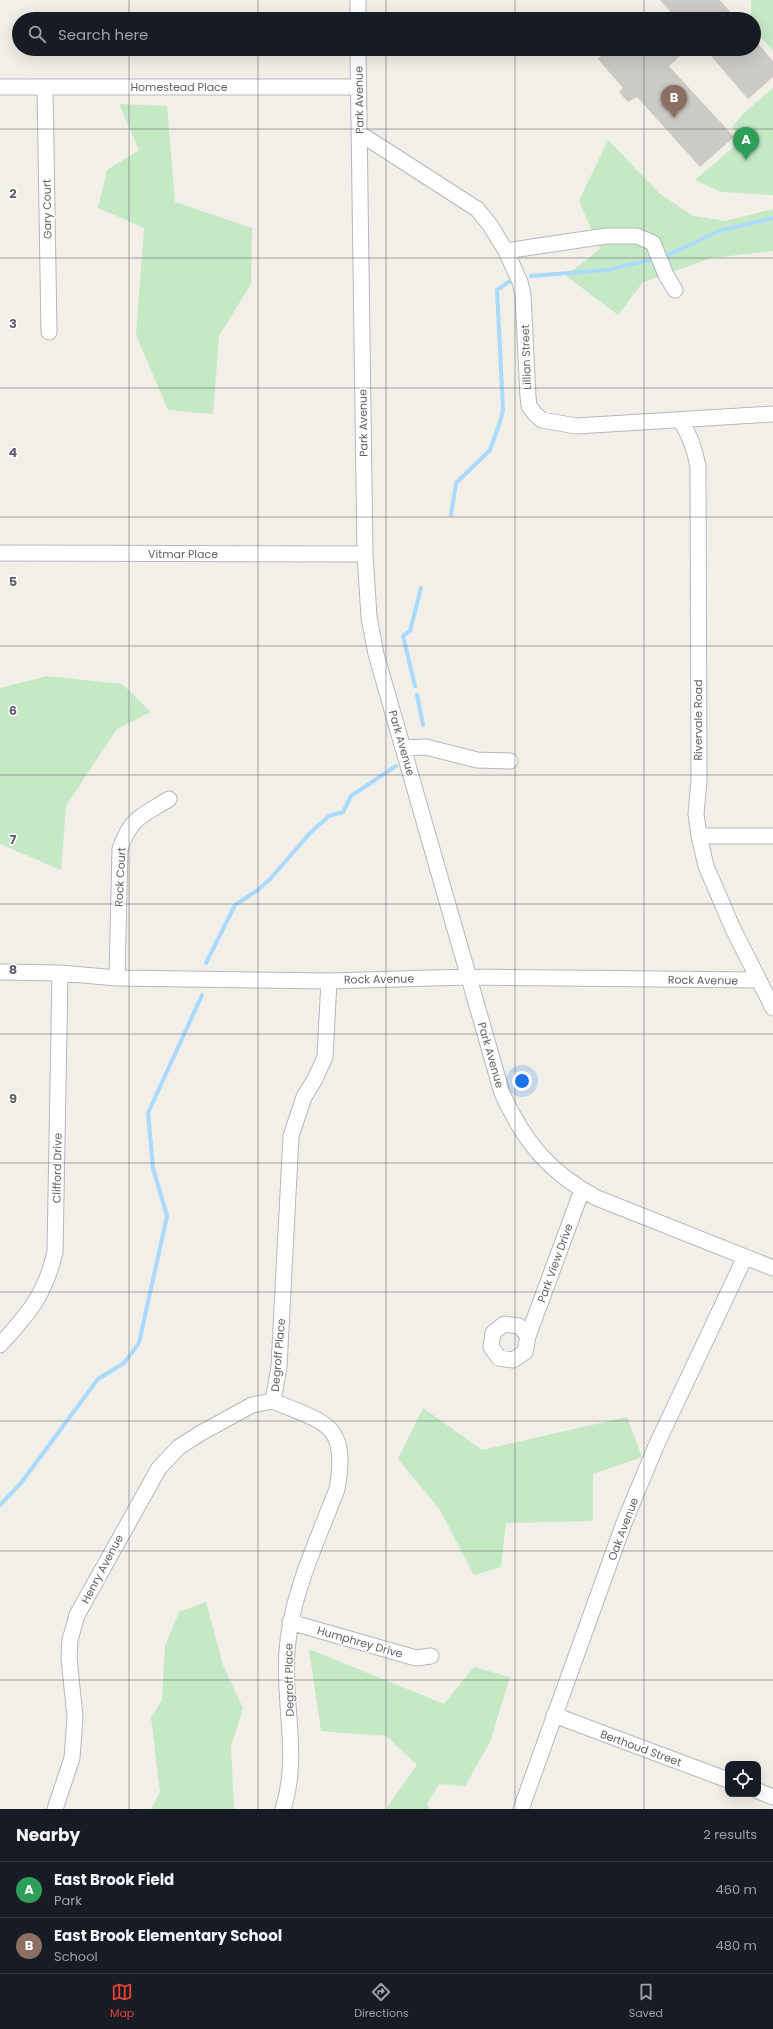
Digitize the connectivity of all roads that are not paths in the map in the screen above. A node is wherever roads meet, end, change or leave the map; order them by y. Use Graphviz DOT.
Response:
graph roads {
  1 [pos="358,0"];
  2 [pos="358,12"];
  3 [pos="358,56"];
  4 [pos="0,87"];
  5 [pos="45,87"];
  6 [pos="358,88"];
  7 [pos="359,133"];
  8 [pos="506,251"];
  9 [pos="675,290"];
  10 [pos="49,332"];
  11 [pos="773,414"];
  12 [pos="680,420"];
  13 [pos="0,553"];
  14 [pos="365,554"];
  15 [pos="403,748"];
  16 [pos="510,760"];
  17 [pos="169,799"];
  18 [pos="699,836"];
  19 [pos="773,836"];
  20 [pos="0,972"];
  21 [pos="60,973"];
  22 [pos="468,977"];
  23 [pos="117,978"];
  24 [pos="758,980"];
  25 [pos="329,981"];
  26 [pos="773,1008"];
  27 [pos="582,1190"];
  28 [pos="745,1257"];
  29 [pos="773,1268"];
  30 [pos="528,1336"];
  31 [pos="0,1345"];
  32 [pos="273,1401"];
  33 [pos="290,1622"];
  34 [pos="431,1656"];
  35 [pos="554,1715"];
  36 [pos="725,1779"];
  37 [pos="761,1792"];
  38 [pos="773,1797"];
  39 [pos="55,1809"];
  40 [pos="283,1809"];
  41 [pos="521,1809"];
  1 -- 2 [label="street"];
  3 -- 6 [label="street, Park Avenue"];
  4 -- 5 [label="street, Homestead Place"];
  5 -- 6 [label="street, Homestead Place"];
  5 -- 10 [label="street, Gary Court"];
  6 -- 7 [label="street, Park Avenue"];
  7 -- 8 [label="street, Lillian Street"];
  7 -- 14 [label="street, Park Avenue"];
  8 -- 9 [label="street"];
  8 -- 12 [label="street, Lillian Street"];
  11 -- 12 [label="street, Lillian Street"];
  12 -- 18 [label="street, Rivervale Road"];
  13 -- 14 [label="street, Vitmar Place"];
  14 -- 15 [label="street, Park Avenue"];
  15 -- 16 [label="street"];
  15 -- 22 [label="street, Park Avenue"];
  17 -- 23 [label="street, Rock Court"];
  18 -- 19 [label="street"];
  18 -- 24 [label="street, Rivervale Road"];
  20 -- 21 [label="street, Rock Avenue"];
  21 -- 23 [label="street, Rock Avenue"];
  21 -- 31 [label="street, Clifford Drive"];
  22 -- 24 [label="street, Rock Avenue"];
  22 -- 25 [label="street, Rock Avenue"];
  22 -- 27 [label="street, Park Avenue"];
  23 -- 25 [label="street, Rock Avenue"];
  24 -- 26 [label="street, Rivervale Road"];
  25 -- 32 [label="street, Degroff Place"];
  27 -- 28 [label="street, Park Avenue"];
  27 -- 30 [label="street, Park View Drive"];
  28 -- 29 [label="street, Park Avenue"];
  28 -- 35 [label="street, Oak Avenue"];
  32 -- 33 [label="street, Degroff Place"];
  32 -- 39 [label="street, Henry Avenue"];
  33 -- 34 [label="street, Humphrey Drive"];
  33 -- 40 [label="street, Degroff Place"];
  35 -- 36 [label="street, Berthoud Street"];
  35 -- 41 [label="street, Oak Avenue"];
  37 -- 38 [label="street"];
}
